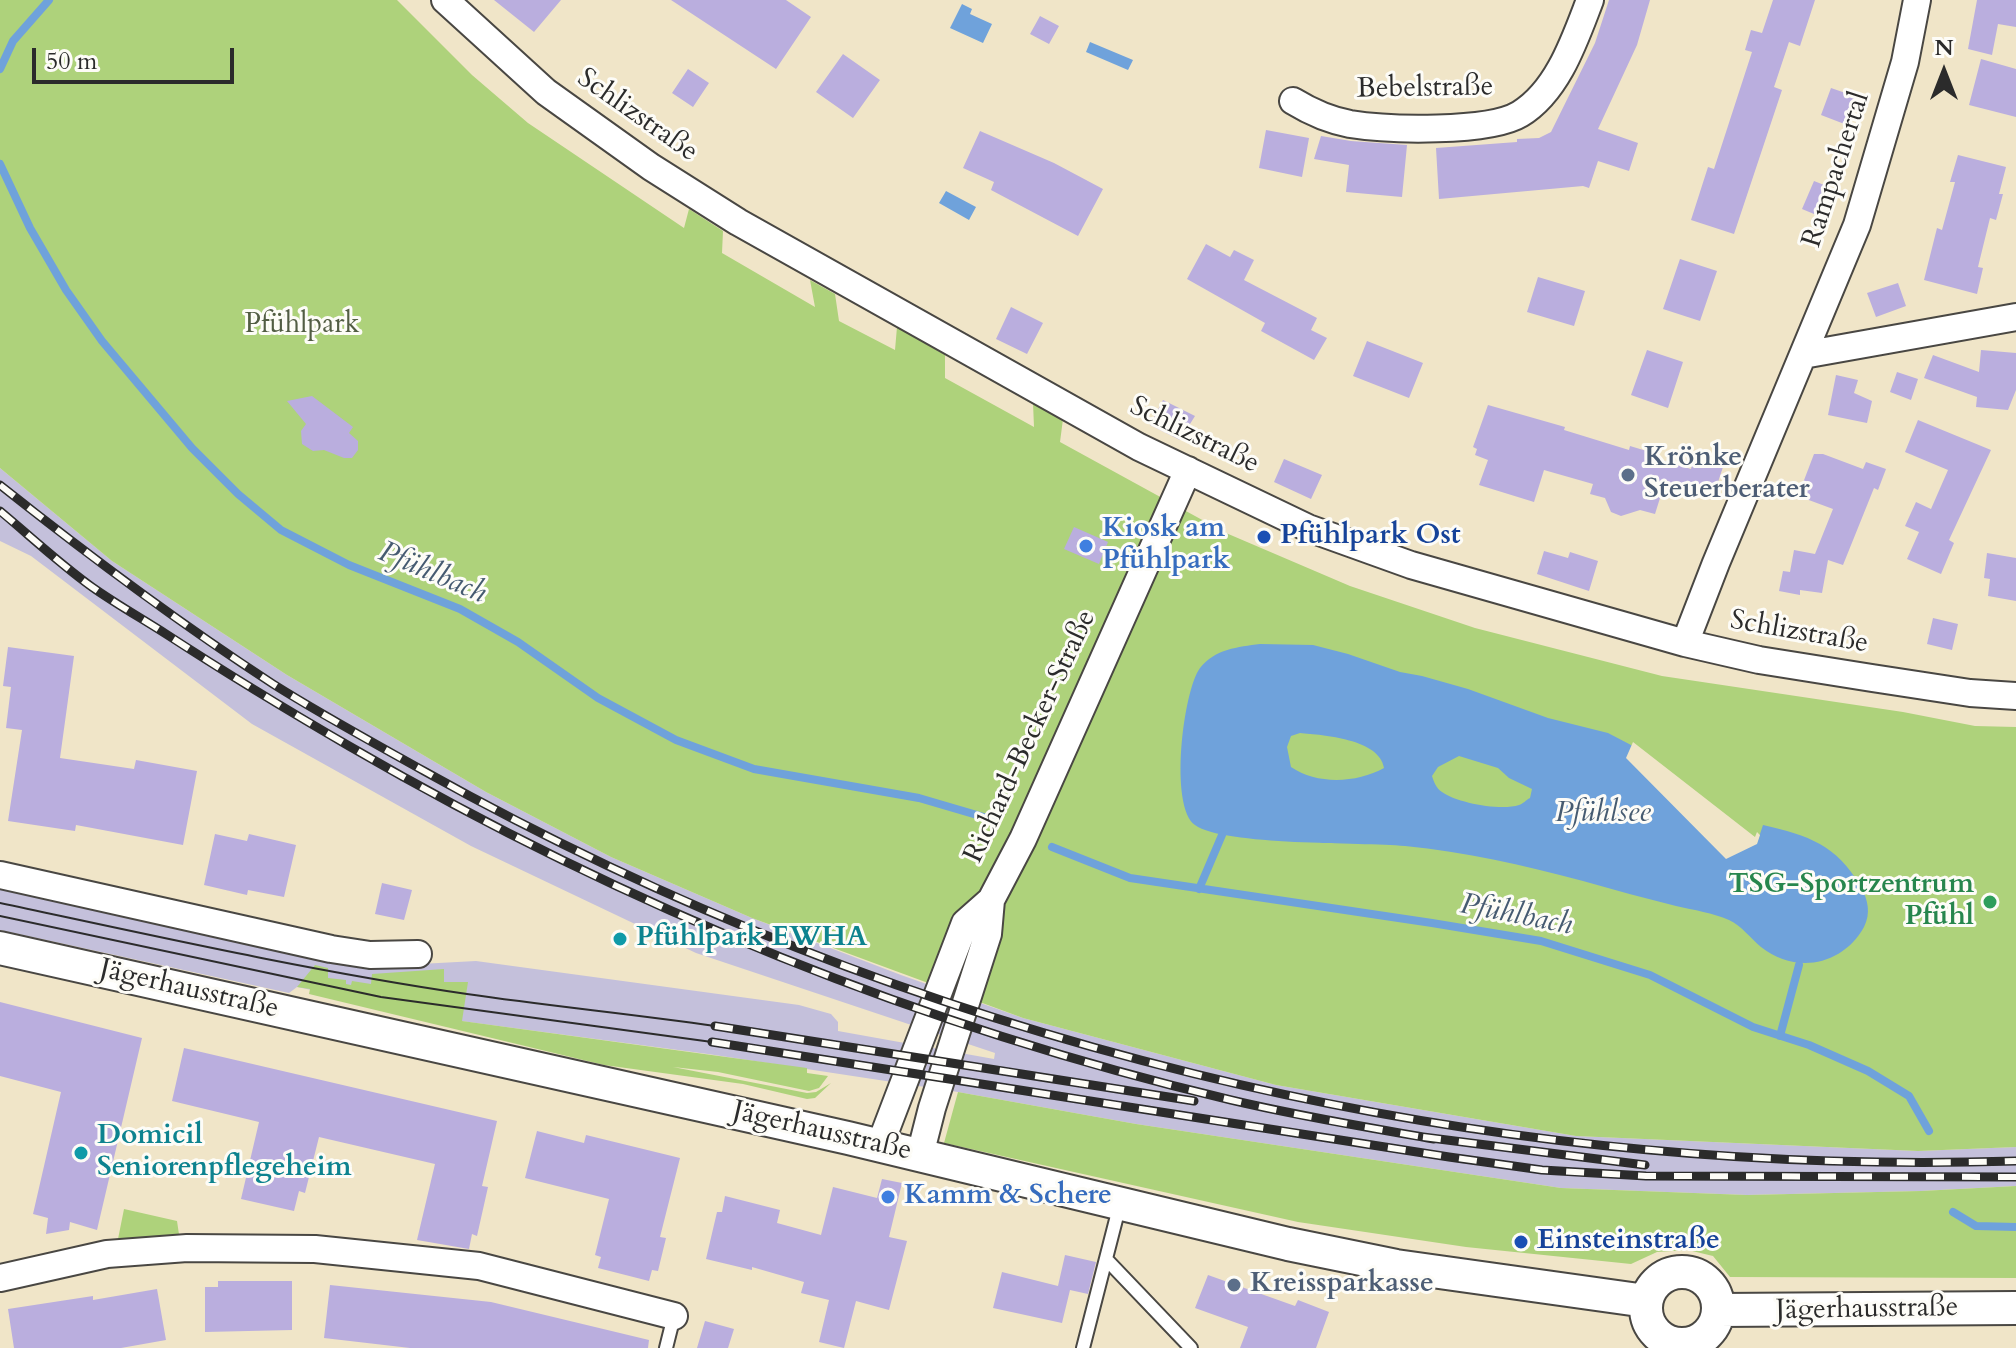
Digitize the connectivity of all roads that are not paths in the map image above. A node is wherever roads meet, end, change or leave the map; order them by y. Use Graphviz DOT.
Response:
graph roads {
  1 [pos="445,0"];
  2 [pos="1590,0"];
  3 [pos="1917,0"];
  4 [pos="1293,101"];
  5 [pos="2016,317"];
  6 [pos="1803,355"];
  7 [pos="1188,470"];
  8 [pos="1685,643"];
  9 [pos="2016,696"];
  10 [pos="0,875"];
  11 [pos="991,900"];
  12 [pos="0,948"];
  13 [pos="418,954"];
  14 [pos="880,1145"];
  15 [pos="920,1155"];
  16 [pos="1120,1204"];
  17 [pos="1106,1259"];
  18 [pos="0,1278"];
  19 [pos="1646,1301"];
  20 [pos="2016,1308"];
  21 [pos="1719,1310"];
  22 [pos="674,1316"];
  23 [pos="1683,1346"];
  24 [pos="666,1348"];
  25 [pos="1083,1348"];
  26 [pos="1191,1348"];
  1 -- 7 [label="street, Schlizstraße"];
  2 -- 4 [label="street, Bebelstraße"];
  3 -- 6 [label="street, Rampachertal"];
  5 -- 6 [label="street"];
  6 -- 8 [label="street, Rampachertal"];
  7 -- 8 [label="street, Schlizstraße"];
  7 -- 11 [label="street, Richard-Becker-Straße"];
  8 -- 9 [label="street, Schlizstraße"];
  10 -- 13 [label="street"];
  11 -- 14 [label="street, Richard-Becker-Straße"];
  11 -- 15 [label="street, Richard-Becker-Straße"];
  12 -- 14 [label="street, Jägerhausstraße"];
  14 -- 15 [label="street, Jägerhausstraße"];
  15 -- 16 [label="street, Jägerhausstraße"];
  16 -- 17 [label="lane"];
  16 -- 19 [label="street, Jägerhausstraße"];
  17 -- 25 [label="lane"];
  17 -- 26 [label="lane"];
  18 -- 22 [label="street"];
  19 -- 21 [label="street"];
  19 -- 23 [label="street"];
  20 -- 21 [label="street, Jägerhausstraße"];
  21 -- 23 [label="street"];
  22 -- 24 [label="lane"];
}
